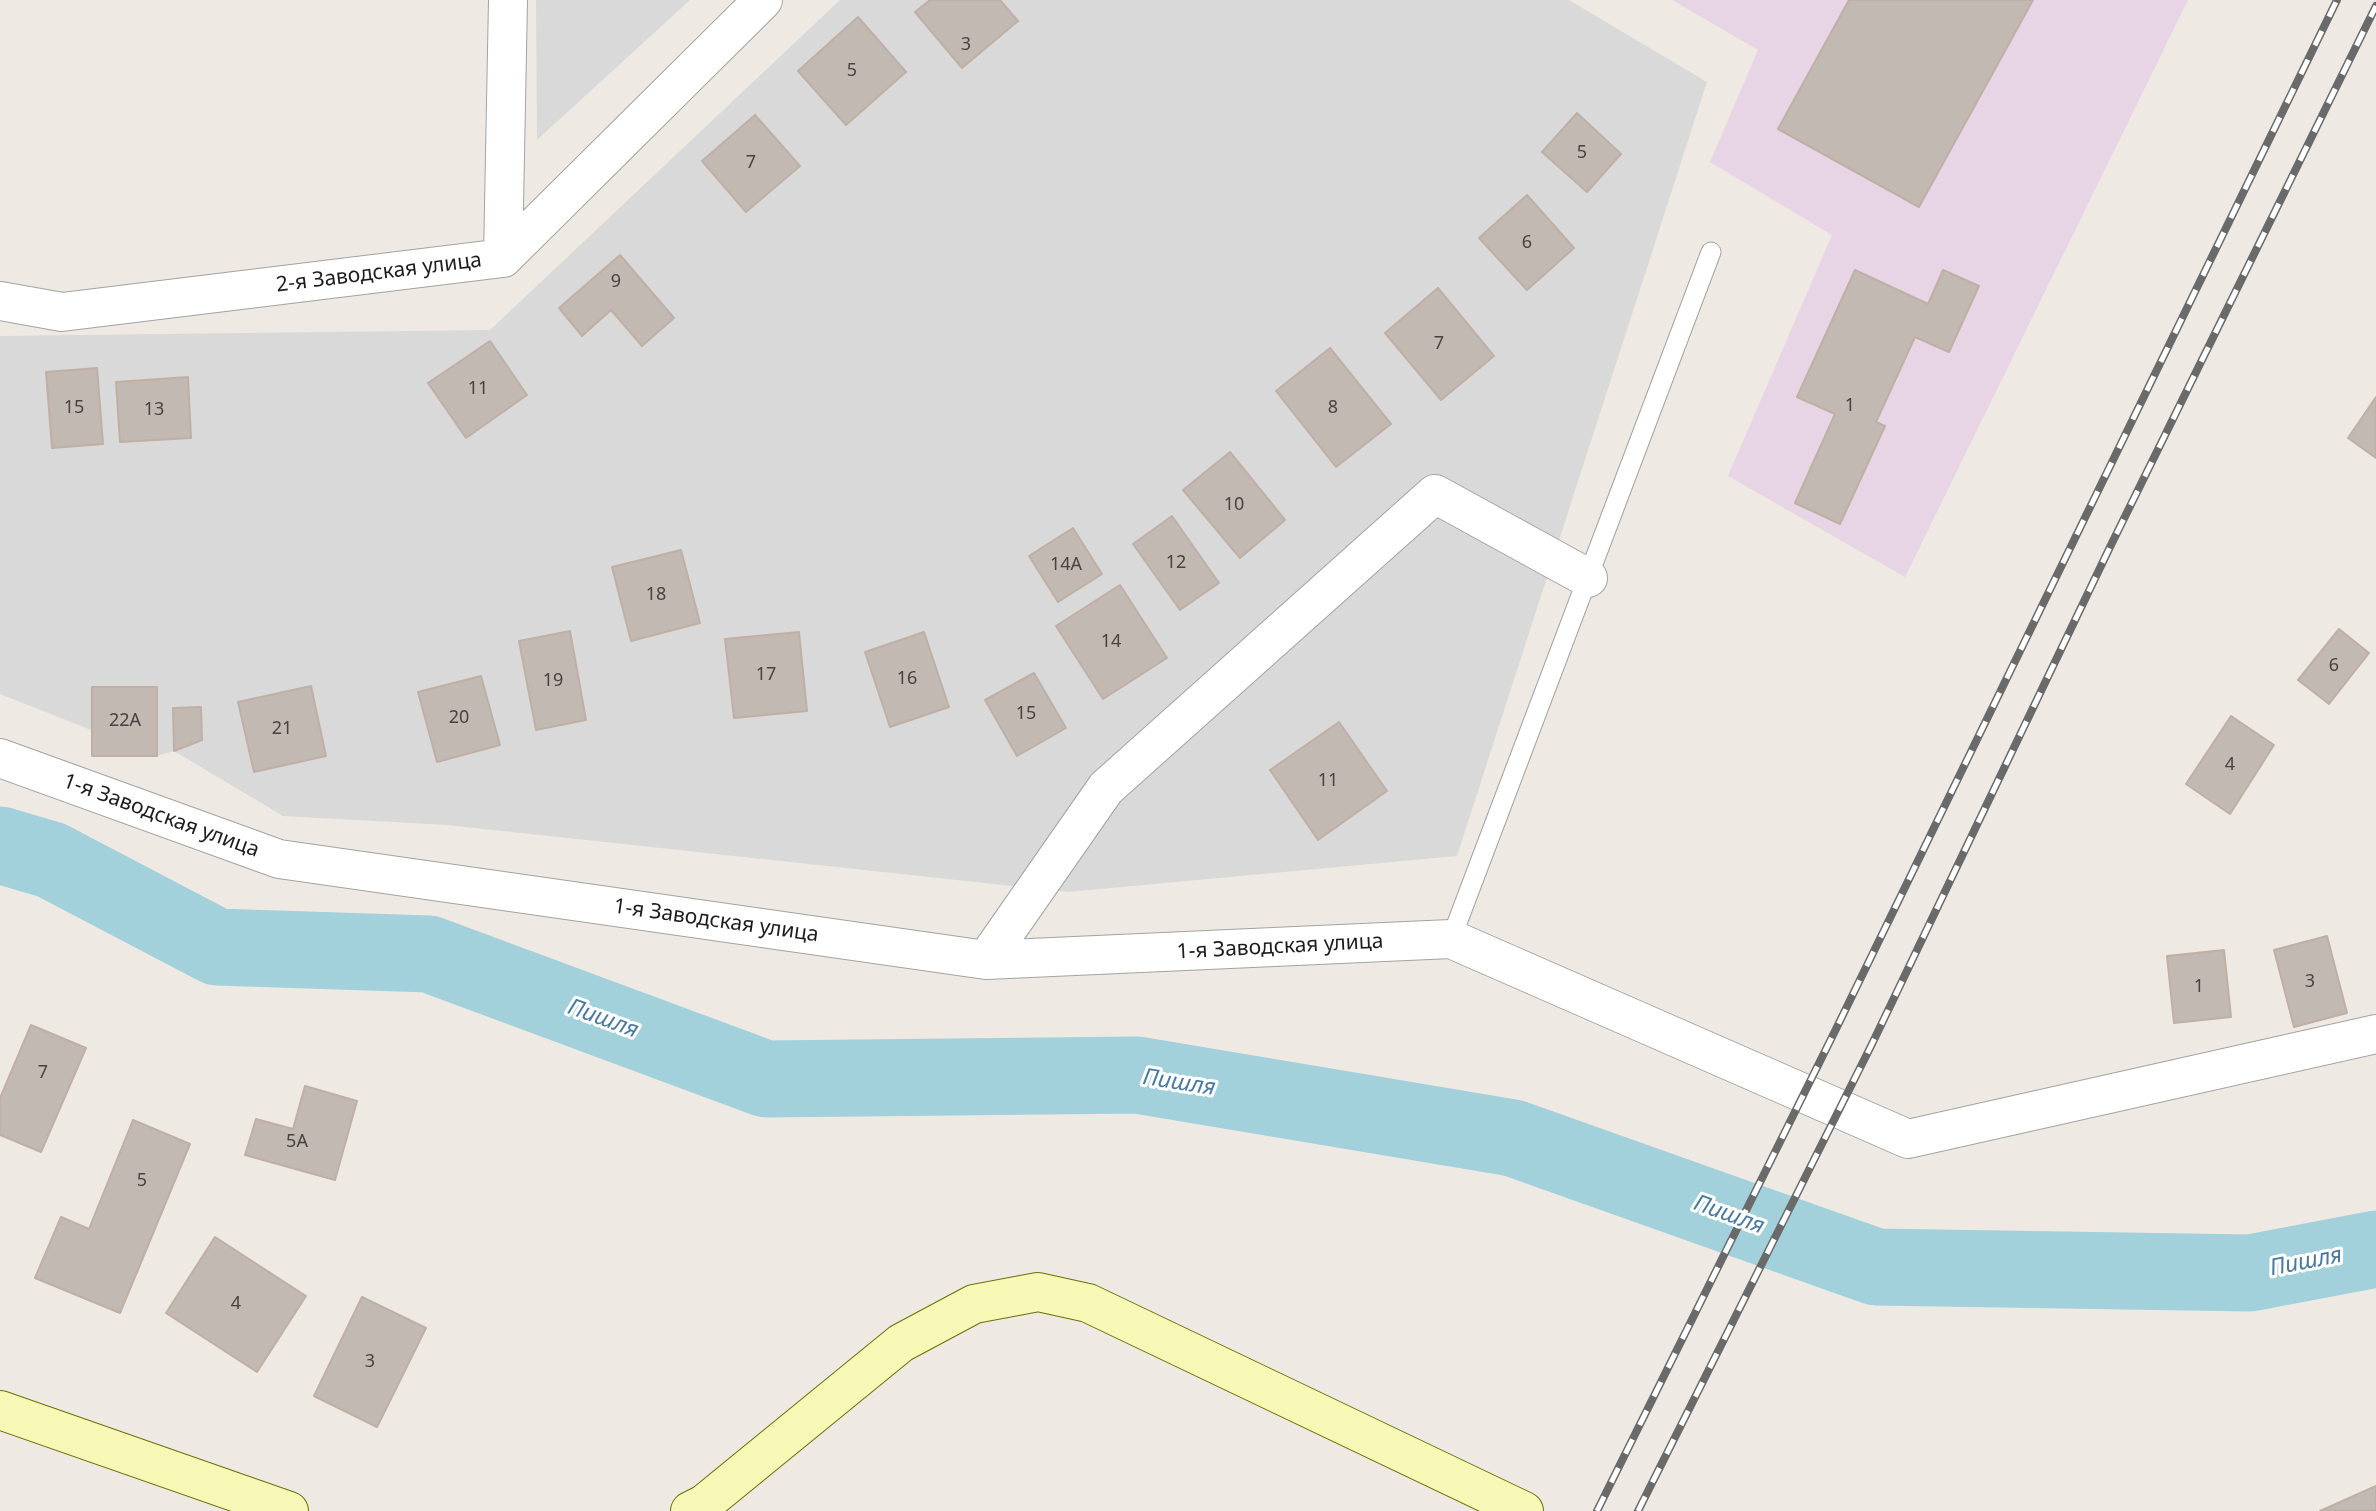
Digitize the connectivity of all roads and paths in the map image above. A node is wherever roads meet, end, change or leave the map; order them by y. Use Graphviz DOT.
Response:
graph roads {
  1 [pos="508,0"];
  2 [pos="763,0"];
  3 [pos="1712,252"];
  4 [pos="503,258"];
  5 [pos="0,301"];
  6 [pos="1588,578"];
  7 [pos="0,758"];
  8 [pos="1451,939"];
  9 [pos="986,960"];
  10 [pos="2376,1034"];
  11 [pos="0,1410"];
  12 [pos="289,1511"];
  13 [pos="690,1511"];
  14 [pos="1524,1511"];
  1 -- 4 [label="street, 2-я Заводская улица"];
  2 -- 4 [label="street"];
  3 -- 6 [label="lane"];
  4 -- 5 [label="street, 2-я Заводская улица"];
  6 -- 8 [label="lane"];
  6 -- 9 [label="street"];
  7 -- 9 [label="street, 1-я Заводская улица"];
  8 -- 9 [label="street, 1-я Заводская улица"];
  8 -- 10 [label="street"];
  11 -- 12 [label="main road"];
  13 -- 14 [label="main road"];
}
